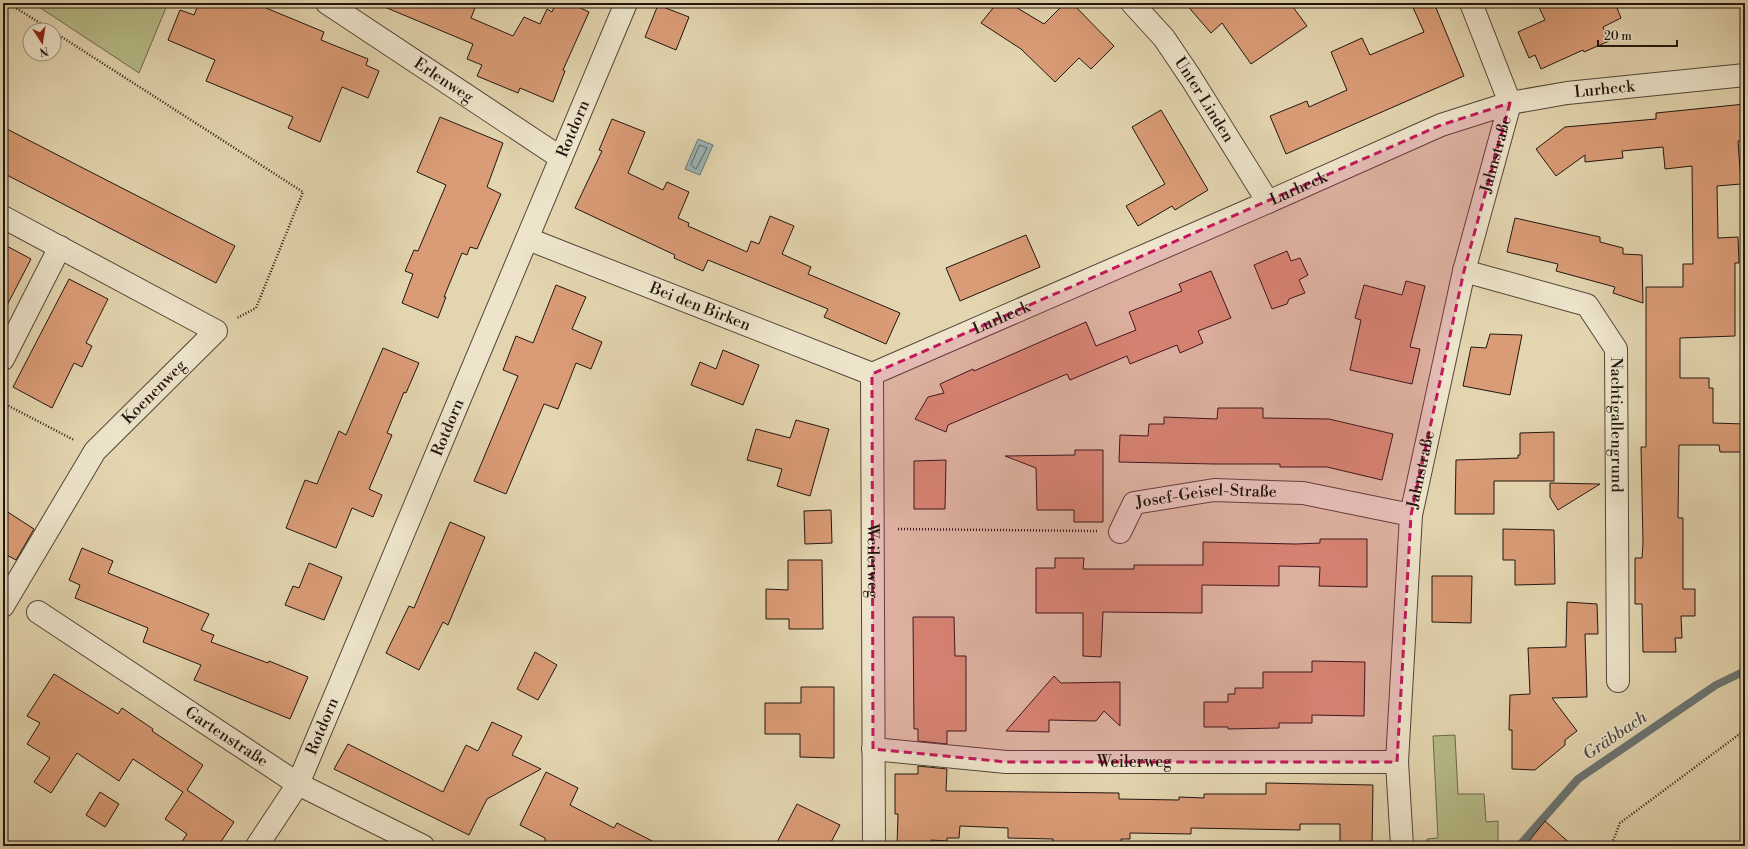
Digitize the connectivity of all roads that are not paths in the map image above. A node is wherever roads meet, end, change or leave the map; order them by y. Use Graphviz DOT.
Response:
graph roads {
  1 [pos="327,3"];
  2 [pos="626,3"];
  3 [pos="1132,3"];
  4 [pos="1471,3"];
  5 [pos="1745,75"];
  6 [pos="1510,103"];
  7 [pos="561,158"];
  8 [pos="1268,202"];
  9 [pos="3,217"];
  10 [pos="528,239"];
  11 [pos="60,247"];
  12 [pos="1464,271"];
  13 [pos="3,359"];
  14 [pos="872,374"];
  15 [pos="1411,514"];
  16 [pos="1120,532"];
  17 [pos="3,606"];
  18 [pos="38,612"];
  19 [pos="1618,681"];
  20 [pos="873,749"];
  21 [pos="1397,762"];
  22 [pos="298,784"];
  23 [pos="257,846"];
  24 [pos="423,846"];
  25 [pos="874,846"];
  26 [pos="1402,846"];
  1 -- 7 [label="street, Erlenweg"];
  2 -- 7 [label="street, Rotdorn"];
  3 -- 8 [label="street, Unter Linden"];
  4 -- 6 [label="street"];
  5 -- 6 [label="street, Lurheck"];
  6 -- 8 [label="street, Lurheck"];
  6 -- 12 [label="street, Jahnstraße"];
  7 -- 10 [label="street, Rotdorn"];
  8 -- 14 [label="street, Lurheck"];
  9 -- 11 [label="street"];
  10 -- 14 [label="street, Bei den Birken"];
  10 -- 22 [label="street, Rotdorn"];
  11 -- 13 [label="street"];
  11 -- 17 [label="street, Koenenweg"];
  12 -- 15 [label="street, Jahnstraße"];
  12 -- 19 [label="street, Nachtigallengrund"];
  14 -- 20 [label="street, Weilerweg"];
  15 -- 16 [label="street, Josef-Geisel-Straße"];
  15 -- 21 [label="street, Jahnstraße"];
  18 -- 22 [label="street, Gartenstraße"];
  20 -- 21 [label="street, Weilerweg"];
  20 -- 25 [label="street, Weilerweg"];
  21 -- 26 [label="street, Jahnstraße"];
  22 -- 23 [label="street, Rotdorn"];
  22 -- 24 [label="street, Gartenstraße"];
}
